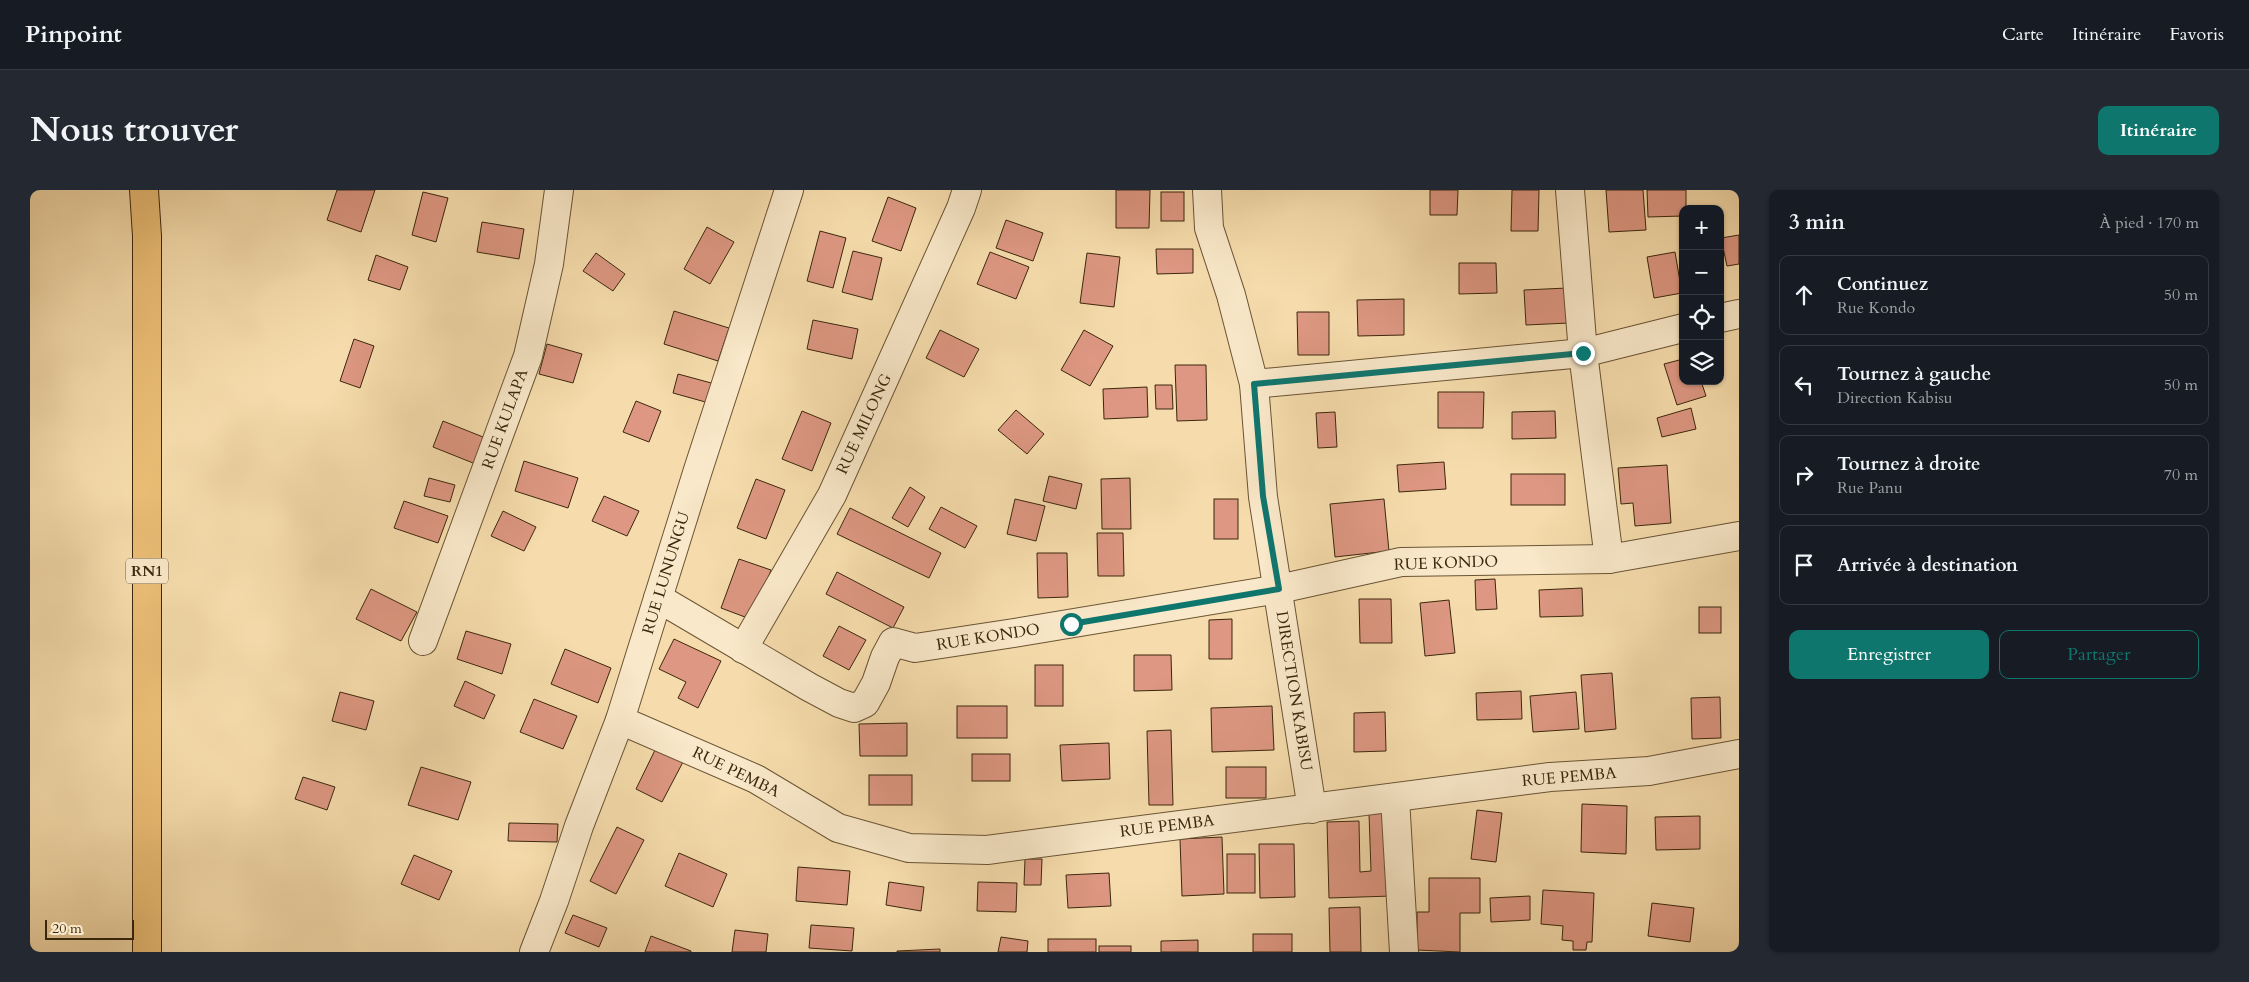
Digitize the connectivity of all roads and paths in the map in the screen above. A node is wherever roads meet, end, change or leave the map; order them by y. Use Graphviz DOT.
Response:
graph roads {
  1 [pos="144,190"];
  2 [pos="559,190"];
  3 [pos="788,190"];
  4 [pos="967,190"];
  5 [pos="1207,190"];
  6 [pos="1570,190"];
  7 [pos="1739,314"];
  8 [pos="1724,317"];
  9 [pos="1679,329"];
  10 [pos="1583,353"];
  11 [pos="1254,384"];
  12 [pos="1739,536"];
  13 [pos="1609,559"];
  14 [pos="1279,589"];
  15 [pos="658,598"];
  16 [pos="423,642"];
  17 [pos="744,649"];
  18 [pos="620,720"];
  19 [pos="1739,754"];
  20 [pos="1394,798"];
  21 [pos="1312,809"];
  22 [pos="147,952"];
  23 [pos="534,952"];
  24 [pos="1404,952"];
  1 -- 22 [label="highway, RN1"];
  2 -- 16 [label="street, RUE KULAPA"];
  3 -- 15 [label="street, RUE LUNUNGU"];
  4 -- 17 [label="street, RUE MILONG"];
  5 -- 11 [label="street, DIRECTION KABISU"];
  6 -- 10 [label="street"];
  7 -- 8 [label="street"];
  9 -- 10 [label="street"];
  10 -- 11 [label="street"];
  10 -- 13 [label="street"];
  11 -- 14 [label="street, DIRECTION KABISU"];
  12 -- 13 [label="street, RUE KONDO"];
  13 -- 14 [label="street, RUE KONDO"];
  14 -- 17 [label="street, RUE KONDO"];
  14 -- 21 [label="street, DIRECTION KABISU"];
  15 -- 17 [label="street, RUE KONDO"];
  15 -- 18 [label="street, RUE LUNUNGU"];
  18 -- 21 [label="street, RUE PEMBA"];
  18 -- 23 [label="street, RUE LUNUNGU"];
  19 -- 20 [label="street, RUE PEMBA"];
  20 -- 21 [label="street, RUE PEMBA"];
  20 -- 24 [label="street"];
}
